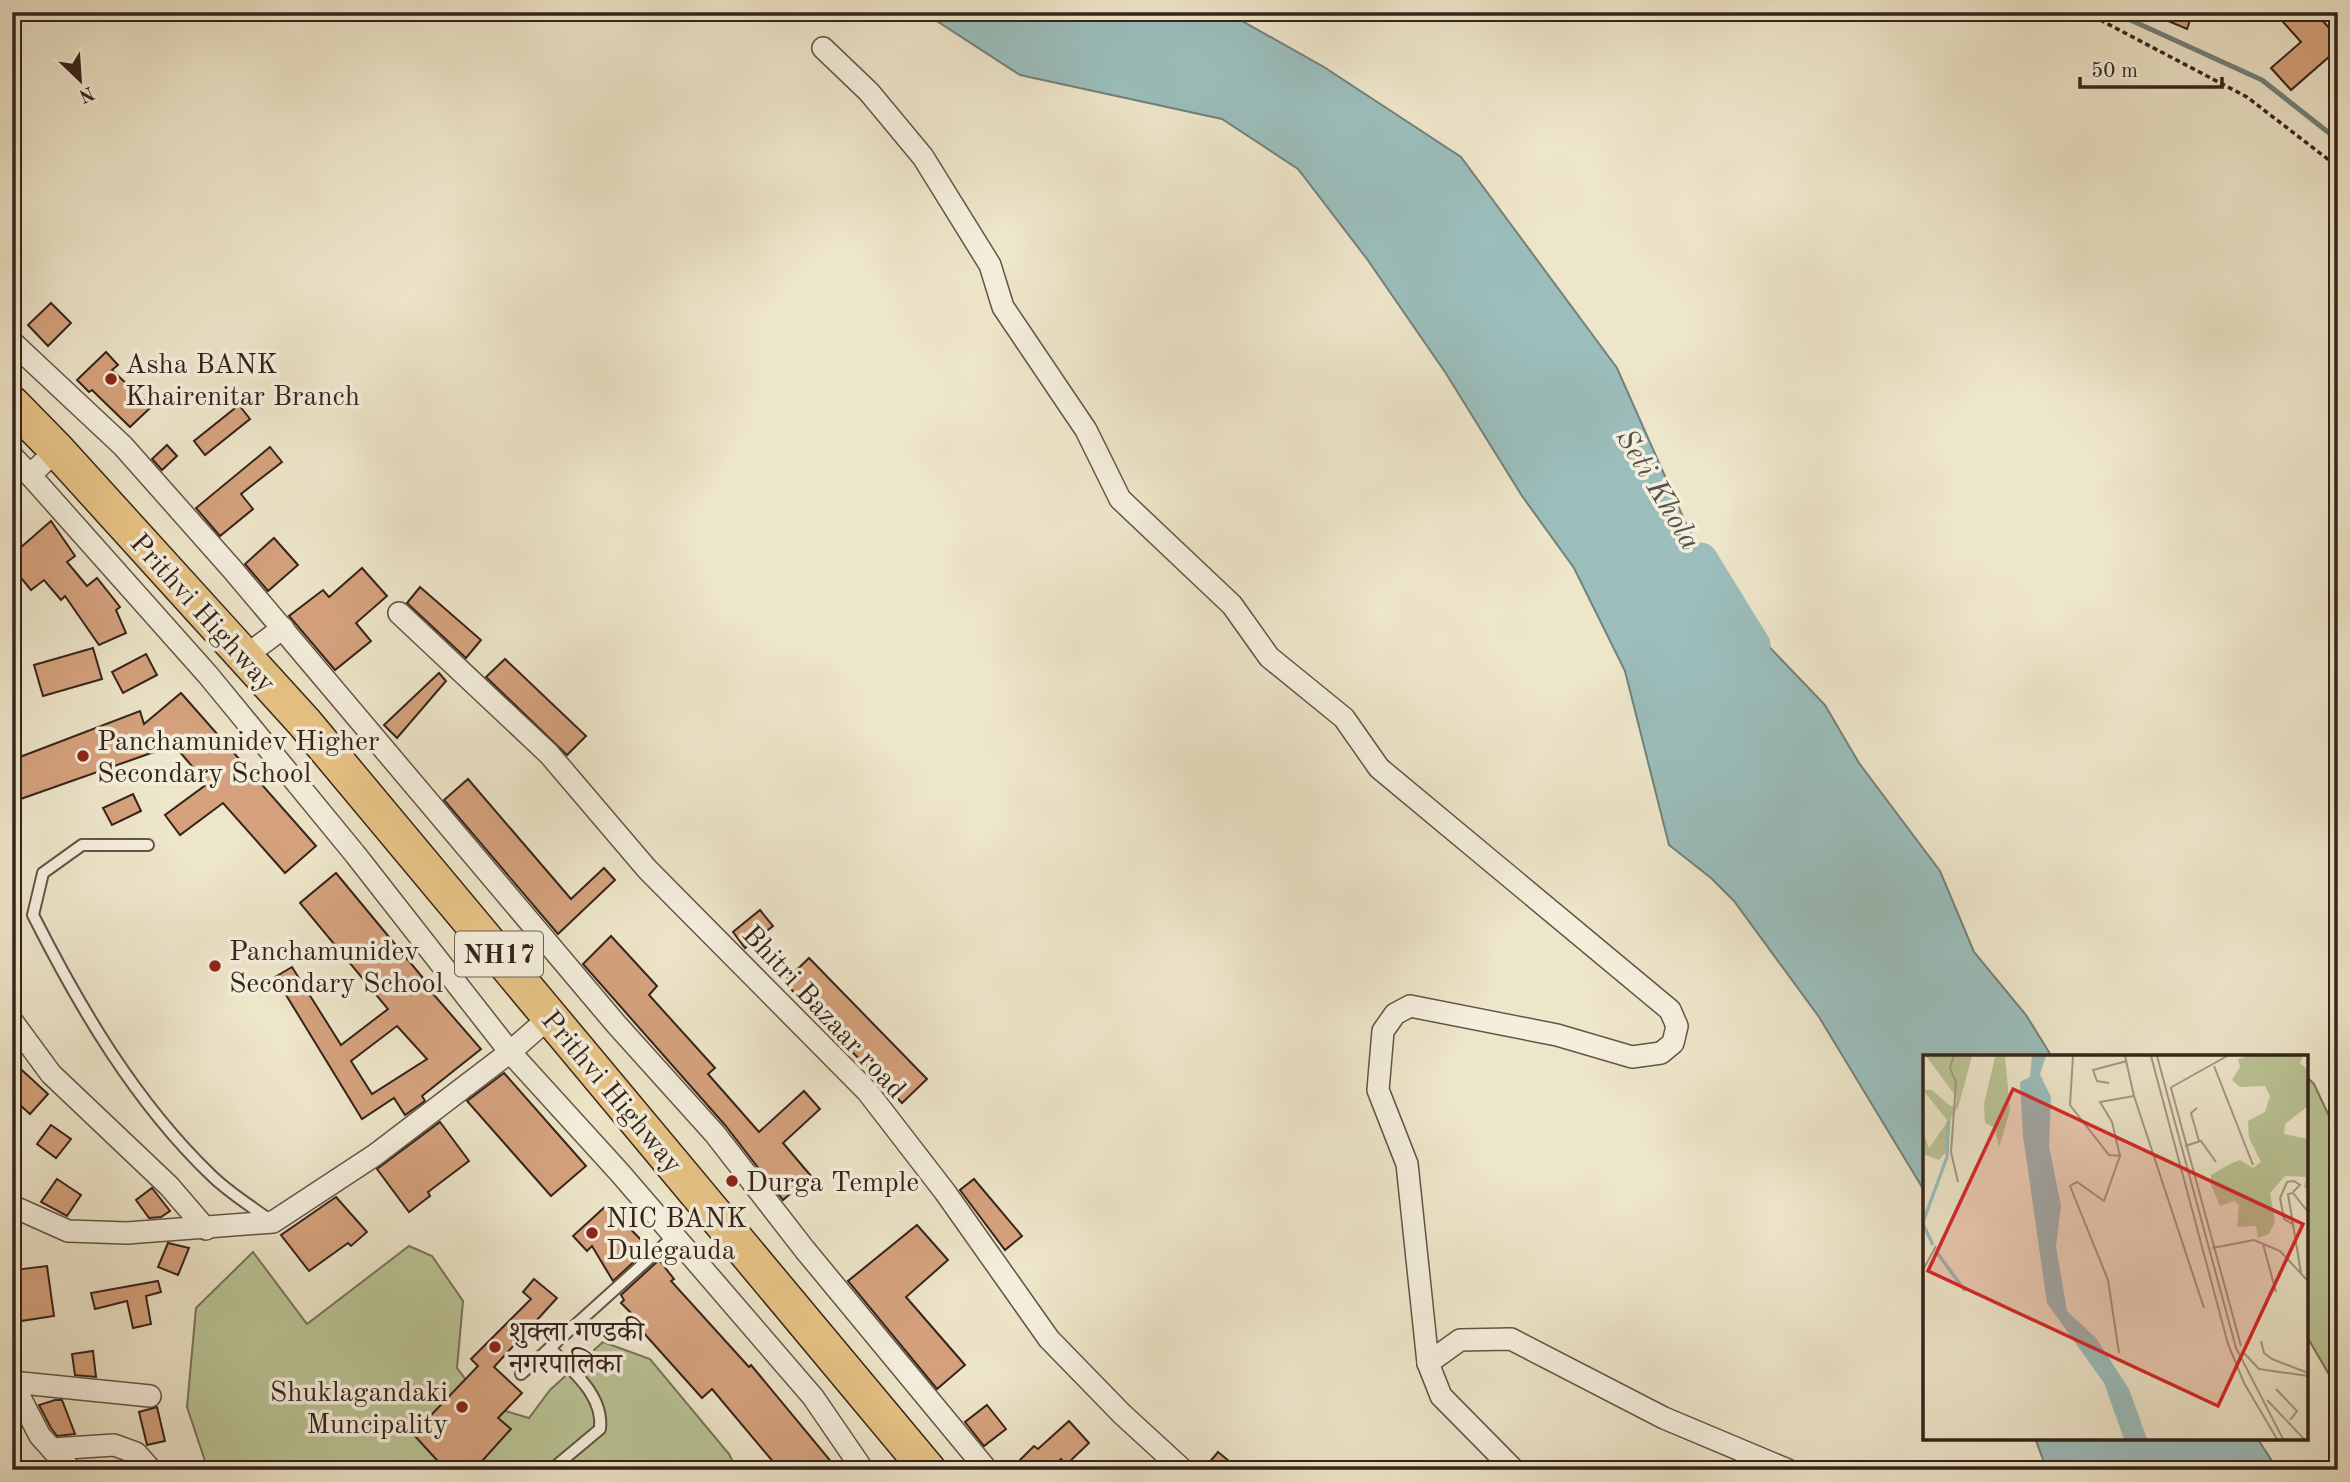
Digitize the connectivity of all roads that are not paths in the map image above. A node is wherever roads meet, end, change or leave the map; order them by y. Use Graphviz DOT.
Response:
graph roads {
  1 [pos="823,48"];
  2 [pos="12,342"];
  3 [pos="12,404"];
  4 [pos="57,450"];
  5 [pos="12,456"];
  6 [pos="30,475"];
  7 [pos="399,613"];
  8 [pos="283,628"];
  9 [pos="244,657"];
  10 [pos="148,845"];
  11 [pos="551,1016"];
  12 [pos="12,1021"];
  13 [pos="510,1052"];
  14 [pos="12,1206"];
  15 [pos="273,1222"];
  16 [pos="205,1229"];
  17 [pos="674,1236"];
  18 [pos="551,1348"];
  19 [pos="1428,1363"];
  20 [pos="521,1374"];
  21 [pos="150,1396"];
  22 [pos="52,1449"];
  23 [pos="71,1470"];
  24 [pos="151,1470"];
  25 [pos="551,1470"];
  26 [pos="863,1470"];
  27 [pos="928,1470"];
  28 [pos="987,1470"];
  29 [pos="1183,1470"];
  30 [pos="1514,1470"];
  31 [pos="1788,1470"];
  1 -- 19 [label="street"];
  2 -- 8 [label="street"];
  3 -- 4 [label="highway, Prithvi Highway / NH17"];
  4 -- 6 [label="street"];
  4 -- 9 [label="highway, Prithvi Highway / NH17"];
  5 -- 6 [label="street"];
  6 -- 13 [label="street"];
  7 -- 29 [label="street, Bhitri Bazaar road"];
  8 -- 9 [label="street"];
  8 -- 28 [label="street"];
  9 -- 11 [label="highway, Prithvi Highway / NH17"];
  10 -- 15 [label="lane"];
  11 -- 13 [label="street"];
  11 -- 27 [label="highway, Prithvi Highway / NH17"];
  12 -- 16 [label="street"];
  13 -- 15 [label="street"];
  13 -- 17 [label="street"];
  14 -- 16 [label="street"];
  15 -- 16 [label="street"];
  17 -- 18 [label="lane"];
  17 -- 26 [label="street"];
  18 -- 20 [label="lane"];
  18 -- 25 [label="lane"];
  19 -- 30 [label="street"];
  19 -- 31 [label="street"];
  21 -- 22 [label="street"];
  22 -- 23 [label="street"];
  22 -- 24 [label="street"];
}
